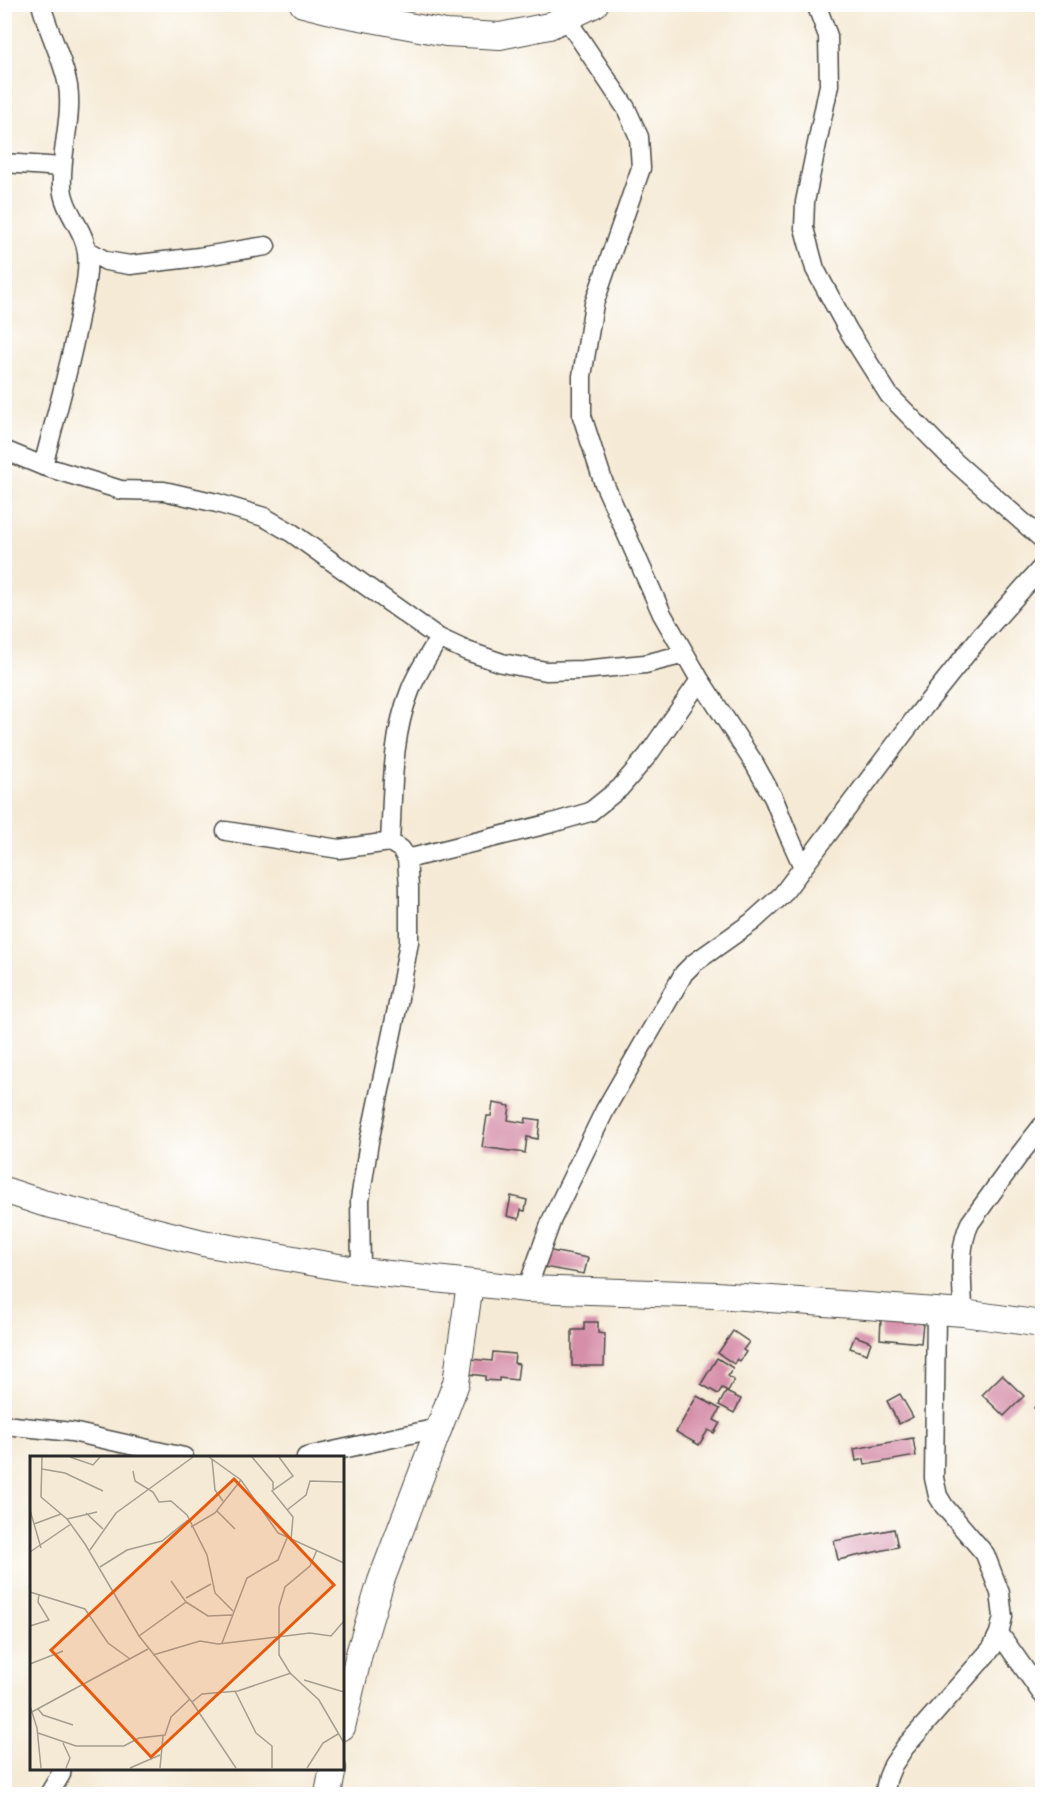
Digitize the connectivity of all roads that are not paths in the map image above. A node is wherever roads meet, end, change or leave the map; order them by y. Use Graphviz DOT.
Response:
graph roads {
  1 [pos="41,4"];
  2 [pos="303,4"];
  3 [pos="595,4"];
  4 [pos="816,4"];
  5 [pos="566,18"];
  6 [pos="4,163"];
  7 [pos="62,167"];
  8 [pos="266,246"];
  9 [pos="87,250"];
  10 [pos="4,450"];
  11 [pos="43,466"];
  12 [pos="1042,539"];
  13 [pos="1042,567"];
  14 [pos="439,638"];
  15 [pos="685,654"];
  16 [pos="700,680"];
  17 [pos="226,831"];
  18 [pos="390,842"];
  19 [pos="407,859"];
  20 [pos="803,867"];
  21 [pos="1042,1126"];
  22 [pos="4,1190"];
  23 [pos="361,1271"];
  24 [pos="470,1284"];
  25 [pos="527,1290"];
  26 [pos="936,1311"];
  27 [pos="963,1313"];
  28 [pos="1042,1324"];
  29 [pos="4,1425"];
  30 [pos="438,1428"];
  31 [pos="180,1456"];
  32 [pos="311,1456"];
  33 [pos="999,1633"];
  34 [pos="1042,1694"];
  35 [pos="344,1718"];
  36 [pos="62,1769"];
  37 [pos="333,1769"];
  38 [pos="49,1794"];
  39 [pos="328,1794"];
  40 [pos="884,1794"];
  1 -- 7 [label="street"];
  2 -- 5 [label="street"];
  3 -- 5 [label="street"];
  4 -- 12 [label="street"];
  5 -- 15 [label="street"];
  6 -- 7 [label="street"];
  7 -- 9 [label="street"];
  8 -- 9 [label="street"];
  9 -- 11 [label="street"];
  10 -- 11 [label="street"];
  11 -- 14 [label="street"];
  13 -- 20 [label="street"];
  14 -- 15 [label="street"];
  14 -- 18 [label="street"];
  15 -- 16 [label="street"];
  16 -- 19 [label="street"];
  16 -- 20 [label="street"];
  17 -- 18 [label="street"];
  18 -- 19 [label="street"];
  19 -- 23 [label="street"];
  20 -- 25 [label="street"];
  21 -- 27 [label="street"];
  22 -- 23 [label="street"];
  23 -- 24 [label="street"];
  24 -- 25 [label="street"];
  24 -- 30 [label="street"];
  25 -- 26 [label="street"];
  26 -- 27 [label="street"];
  26 -- 33 [label="street"];
  27 -- 28 [label="street"];
  29 -- 31 [label="street"];
  30 -- 32 [label="street"];
  30 -- 35 [label="street"];
  33 -- 34 [label="street"];
  33 -- 40 [label="street"];
  36 -- 38 [label="street"];
  37 -- 39 [label="street"];
}
